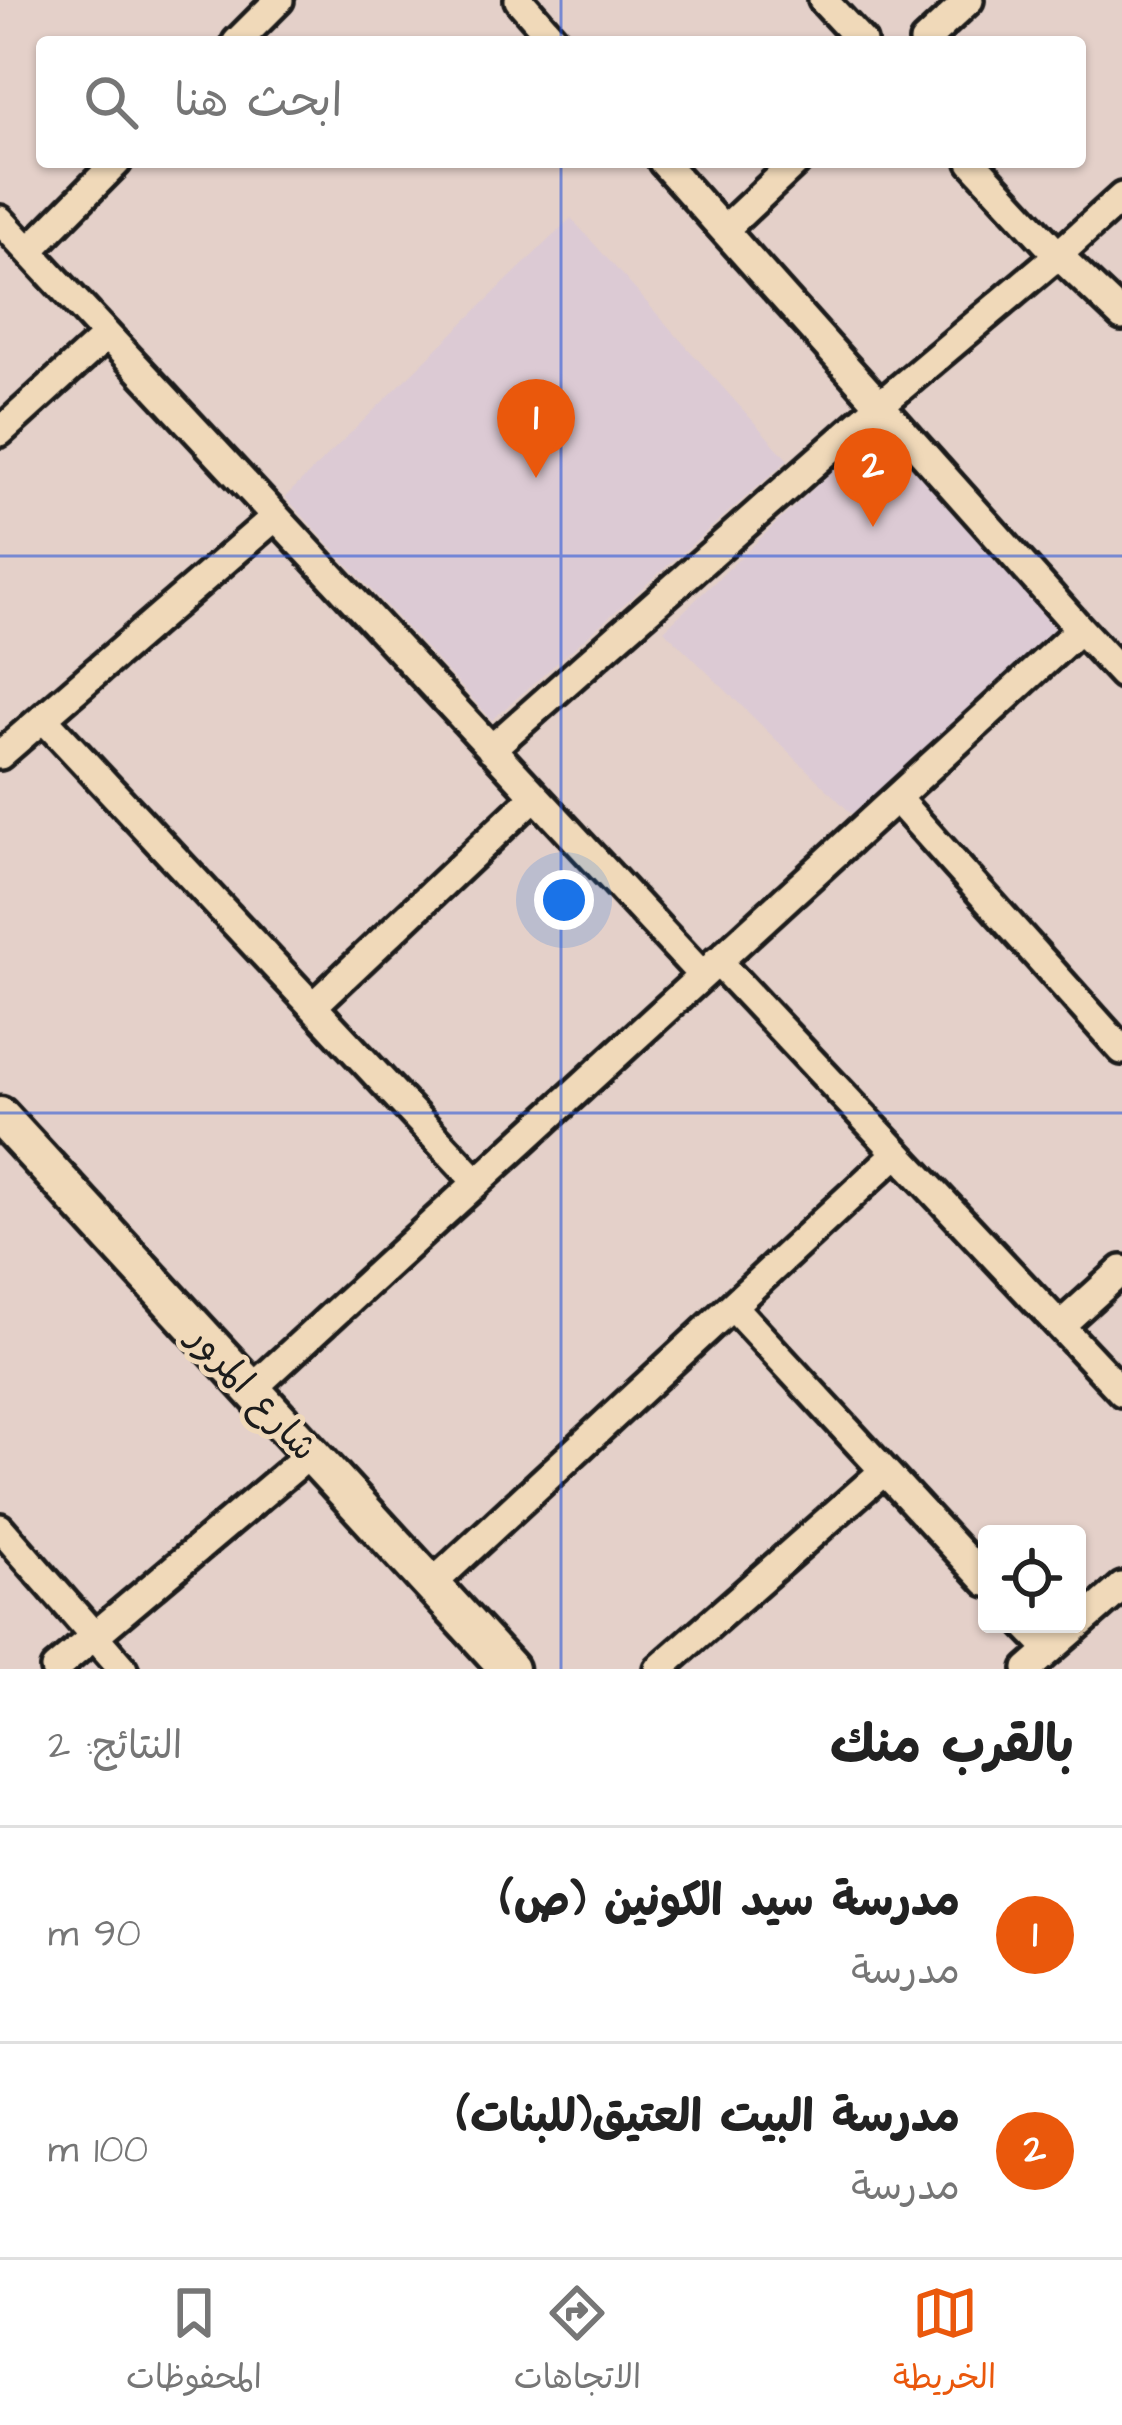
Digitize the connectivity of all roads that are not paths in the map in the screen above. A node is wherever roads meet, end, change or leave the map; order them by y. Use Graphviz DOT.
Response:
graph roads {
  1 [pos="279,0"];
  2 [pos="519,0"];
  3 [pos="823,0"];
  4 [pos="969,0"];
  5 [pos="243,36"];
  6 [pos="551,36"];
  7 [pos="856,36"];
  8 [pos="930,36"];
  9 [pos="111,168"];
  10 [pos="668,168"];
  11 [pos="790,168"];
  12 [pos="978,168"];
  13 [pos="1122,197"];
  14 [pos="0,220"];
  15 [pos="724,230"];
  16 [pos="28,251"];
  17 [pos="1058,255"];
  18 [pos="1122,316"];
  19 [pos="107,335"];
  20 [pos="880,405"];
  21 [pos="0,432"];
  22 [pos="275,517"];
  23 [pos="1080,629"];
  24 [pos="1122,674"];
  25 [pos="43,718"];
  26 [pos="490,749"];
  27 [pos="0,755"];
  28 [pos="535,796"];
  29 [pos="896,798"];
  30 [pos="709,968"];
  31 [pos="313,1006"];
  32 [pos="1122,1050"];
  33 [pos="8,1139"];
  34 [pos="897,1153"];
  35 [pos="477,1182"];
  36 [pos="1122,1270"];
  37 [pos="732,1306"];
  38 [pos="1060,1326"];
  39 [pos="252,1389"];
  40 [pos="1122,1392"];
  41 [pos="310,1454"];
  42 [pos="884,1471"];
  43 [pos="0,1528"];
  44 [pos="978,1572"];
  45 [pos="431,1585"];
  46 [pos="1122,1587"];
  47 [pos="95,1637"];
  48 [pos="1039,1660"];
  49 [pos="56,1669"];
  50 [pos="123,1669"];
  51 [pos="509,1669"];
  52 [pos="659,1669"];
  1 -- 5 [label="street"];
  2 -- 6 [label="street"];
  3 -- 7 [label="street"];
  4 -- 8 [label="street"];
  9 -- 16 [label="street"];
  10 -- 15 [label="street"];
  11 -- 15 [label="street"];
  12 -- 17 [label="street"];
  13 -- 17 [label="street"];
  14 -- 16 [label="street"];
  15 -- 20 [label="street"];
  16 -- 19 [label="street"];
  17 -- 18 [label="street"];
  17 -- 20 [label="street"];
  19 -- 21 [label="street"];
  19 -- 22 [label="street"];
  20 -- 23 [label="street"];
  20 -- 26 [label="street"];
  22 -- 25 [label="street"];
  22 -- 26 [label="street"];
  23 -- 24 [label="street"];
  23 -- 29 [label="street"];
  25 -- 27 [label="street"];
  25 -- 31 [label="street"];
  26 -- 28 [label="street"];
  28 -- 30 [label="street"];
  28 -- 31 [label="street"];
  29 -- 30 [label="street"];
  29 -- 32 [label="street"];
  30 -- 34 [label="street"];
  30 -- 35 [label="street"];
  31 -- 35 [label="street"];
  33 -- 39 [label="street, شارع المرور"];
  34 -- 37 [label="street"];
  34 -- 38 [label="street"];
  35 -- 39 [label="street"];
  36 -- 38 [label="street"];
  37 -- 42 [label="street"];
  37 -- 45 [label="street"];
  38 -- 40 [label="street"];
  39 -- 41 [label="street, شارع المرور"];
  41 -- 45 [label="street, شارع المرور"];
  41 -- 47 [label="street"];
  42 -- 44 [label="street"];
  42 -- 52 [label="street"];
  43 -- 47 [label="street"];
  45 -- 51 [label="street, شارع المرور"];
  46 -- 48 [label="street"];
  47 -- 49 [label="street"];
  47 -- 50 [label="street"];
}
